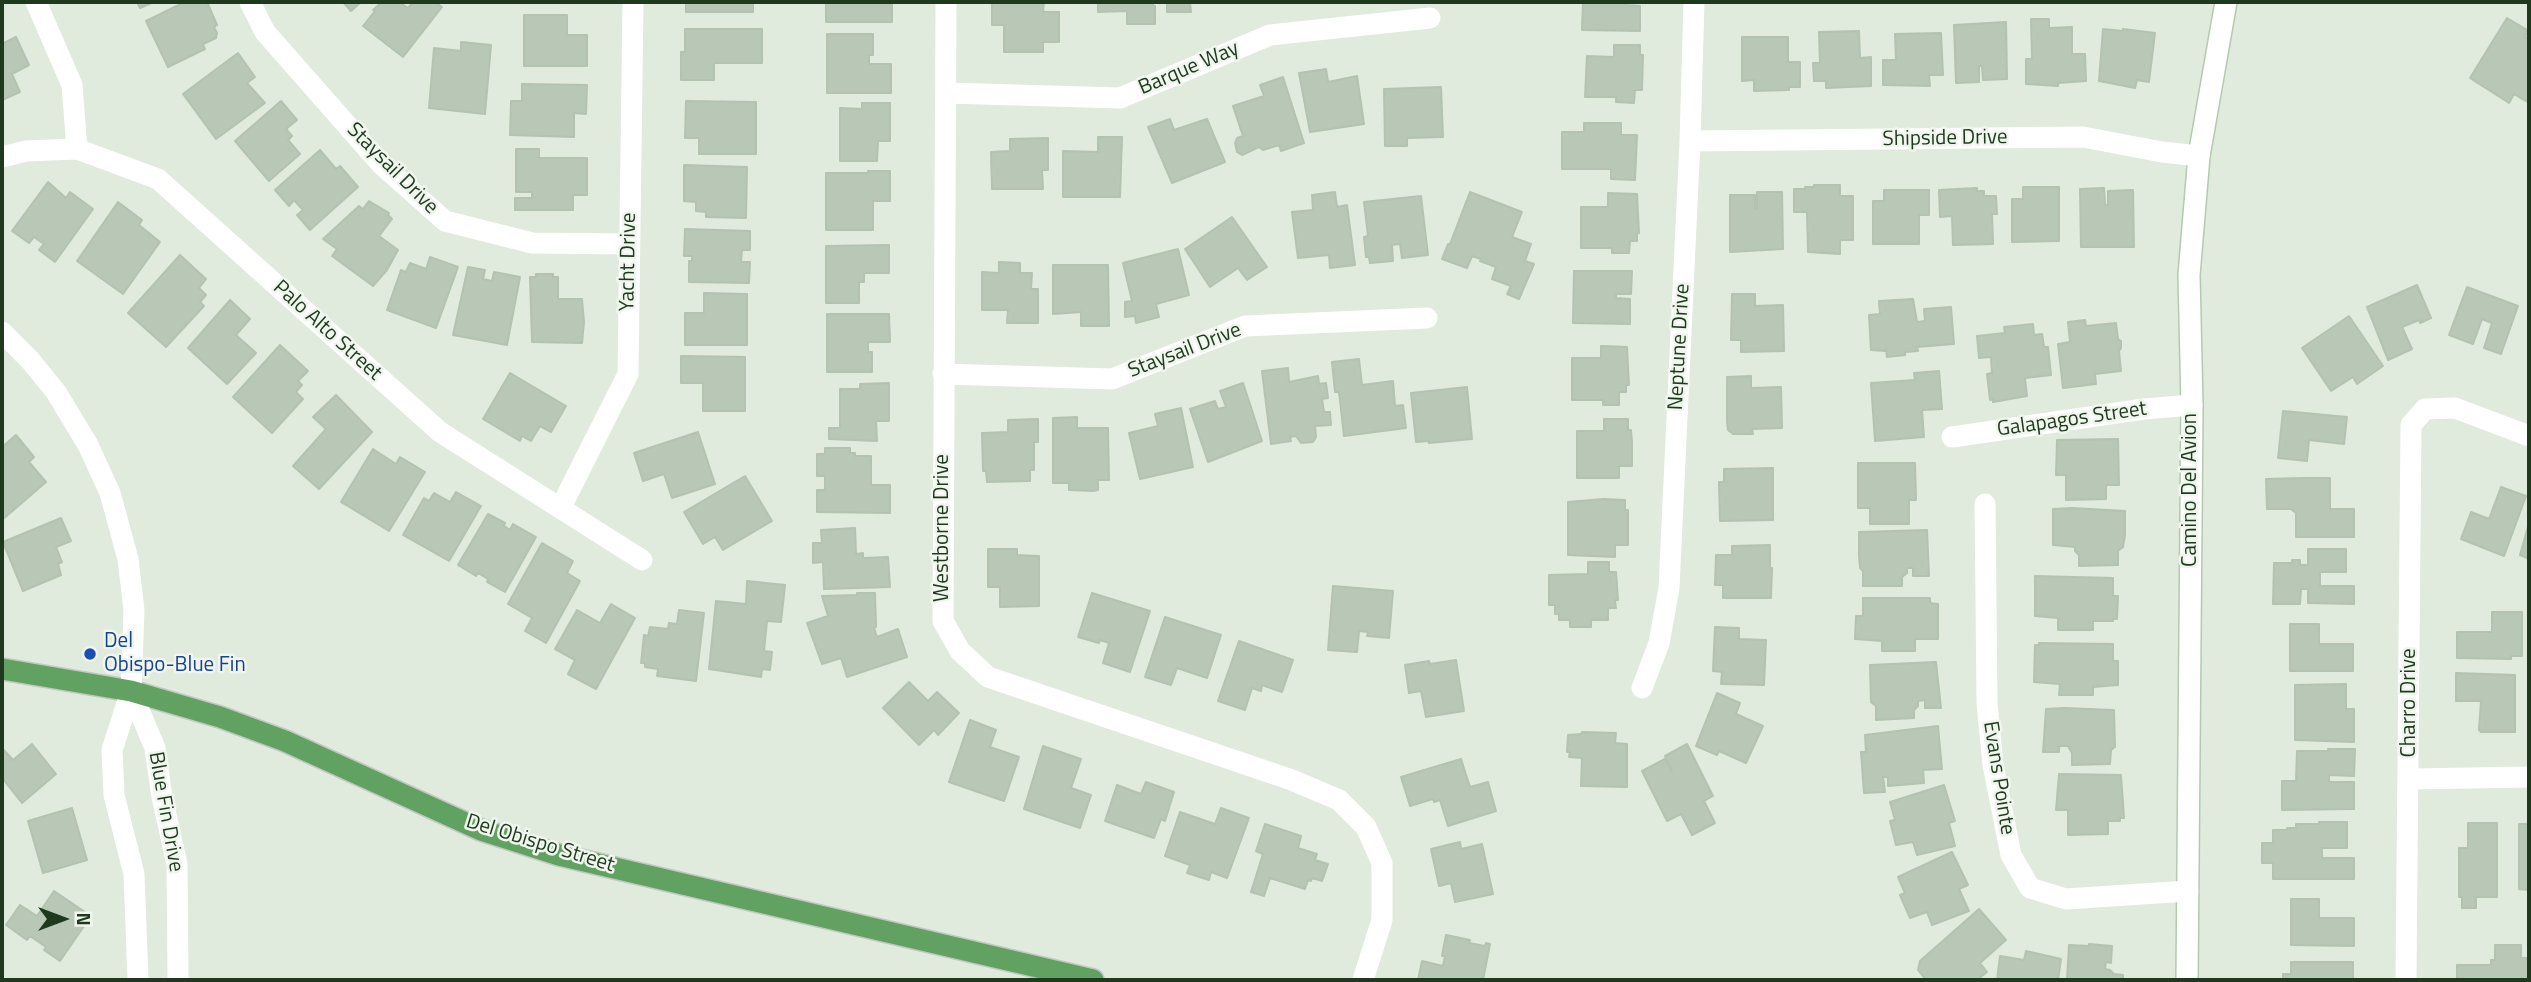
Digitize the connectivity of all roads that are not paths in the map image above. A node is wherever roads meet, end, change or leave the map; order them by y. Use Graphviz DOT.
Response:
graph roads {
  1 [pos="36,2"];
  2 [pos="250,2"];
  3 [pos="633,2"];
  4 [pos="946,2"];
  5 [pos="1694,2"];
  6 [pos="2226,2"];
  7 [pos="1430,18"];
  8 [pos="946,93"];
  9 [pos="1690,141"];
  10 [pos="77,149"];
  11 [pos="2199,156"];
  12 [pos="2,157"];
  13 [pos="629,244"];
  14 [pos="1427,318"];
  15 [pos="2,332"];
  16 [pos="943,374"];
  17 [pos="2192,405"];
  18 [pos="2529,436"];
  19 [pos="1952,437"];
  20 [pos="1985,503"];
  21 [pos="561,507"];
  22 [pos="642,560"];
  23 [pos="2,669"];
  24 [pos="1642,688"];
  25 [pos="131,691"];
  26 [pos="2529,777"];
  27 [pos="2409,779"];
  28 [pos="2188,891"];
  29 [pos="138,980"];
  30 [pos="178,980"];
  31 [pos="1093,980"];
  32 [pos="1363,980"];
  33 [pos="2187,980"];
  34 [pos="2406,980"];
  1 -- 10 [label="street"];
  2 -- 13 [label="street, Staysail Drive"];
  3 -- 13 [label="street, Yacht Drive"];
  4 -- 8 [label="street, Westborne Drive"];
  5 -- 9 [label="street, Neptune Drive"];
  6 -- 11 [label="street, Camino Del Avion"];
  7 -- 8 [label="street, Barque Way"];
  8 -- 16 [label="street, Westborne Drive"];
  9 -- 11 [label="street, Shipside Drive"];
  9 -- 24 [label="street, Neptune Drive"];
  10 -- 12 [label="street, Palo Alto Street"];
  10 -- 21 [label="street, Palo Alto Street"];
  11 -- 17 [label="street, Camino Del Avion"];
  13 -- 21 [label="street, Yacht Drive"];
  14 -- 16 [label="street, Staysail Drive"];
  15 -- 25 [label="street, Blue Fin Drive"];
  16 -- 32 [label="street, Westborne Drive"];
  17 -- 19 [label="street, Galapagos Street"];
  17 -- 28 [label="street, Camino Del Avion"];
  18 -- 27 [label="street, Charro Drive"];
  20 -- 28 [label="street, Evans Pointe"];
  21 -- 22 [label="street, Palo Alto Street"];
  23 -- 25 [label="main road, Del Obispo Street"];
  25 -- 29 [label="street, Blue Fin Drive"];
  25 -- 30 [label="street, Blue Fin Drive"];
  25 -- 31 [label="main road, Del Obispo Street"];
  26 -- 27 [label="street"];
  27 -- 34 [label="street, Charro Drive"];
  28 -- 33 [label="street, Camino Del Avion"];
}
